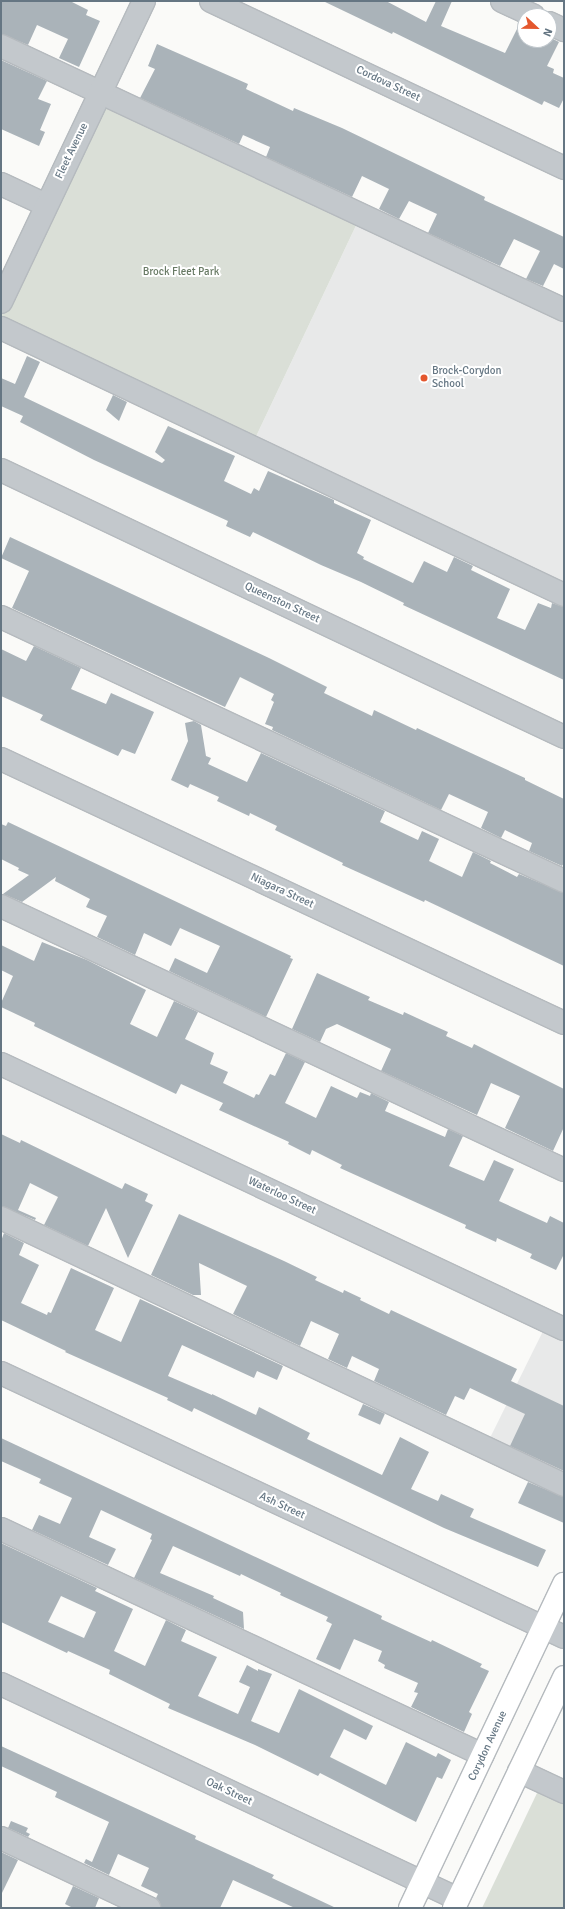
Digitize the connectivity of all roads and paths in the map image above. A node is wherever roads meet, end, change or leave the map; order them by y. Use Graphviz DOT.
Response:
graph roads {
  1 [pos="144,1"];
  2 [pos="211,1"];
  3 [pos="502,1"];
  4 [pos="517,8"];
  5 [pos="1,46"];
  6 [pos="100,93"];
  7 [pos="564,168"];
  8 [pos="1,184"];
  9 [pos="46,205"];
  10 [pos="1,302"];
  11 [pos="564,310"];
  12 [pos="1,328"];
  13 [pos="1,470"];
  14 [pos="564,595"];
  15 [pos="1,617"];
  16 [pos="564,737"];
  17 [pos="1,759"];
  18 [pos="564,882"];
  19 [pos="1,906"];
  20 [pos="564,1023"];
  21 [pos="1,1064"];
  22 [pos="564,1170"];
  23 [pos="1,1218"];
  24 [pos="564,1328"];
  25 [pos="1,1373"];
  26 [pos="564,1485"];
  27 [pos="1,1529"];
  28 [pos="564,1584"];
  29 [pos="544,1628"];
  30 [pos="564,1637"];
  31 [pos="564,1677"];
  32 [pos="1,1684"];
  33 [pos="484,1755"];
  34 [pos="519,1771"];
  35 [pos="564,1792"];
  36 [pos="1,1838"];
  37 [pos="422,1882"];
  38 [pos="456,1904"];
  39 [pos="149,1908"];
  40 [pos="410,1908"];
  1 -- 6 [label="street, Fleet Avenue"];
  2 -- 7 [label="street, Cordova Street"];
  3 -- 4 [label="street"];
  5 -- 6 [label="street"];
  6 -- 9 [label="street, Fleet Avenue"];
  6 -- 11 [label="street"];
  8 -- 9 [label="street"];
  9 -- 10 [label="street, Fleet Avenue"];
  12 -- 14 [label="street"];
  13 -- 16 [label="street, Queenston Street"];
  15 -- 18 [label="street"];
  17 -- 20 [label="street, Niagara Street"];
  19 -- 22 [label="street"];
  21 -- 24 [label="street, Waterloo Street"];
  23 -- 26 [label="street"];
  25 -- 29 [label="street, Ash Street"];
  27 -- 33 [label="street"];
  28 -- 29 [label="main road, Corydon Avenue"];
  29 -- 30 [label="street, Ash Street"];
  29 -- 33 [label="main road, Corydon Avenue"];
  31 -- 34 [label="main road"];
  32 -- 37 [label="street, Oak Street"];
  33 -- 37 [label="main road, Corydon Avenue"];
  34 -- 35 [label="street"];
  34 -- 38 [label="main road"];
  36 -- 39 [label="street"];
  37 -- 38 [label="street, Oak Street"];
  37 -- 40 [label="main road, Corydon Avenue"];
}
